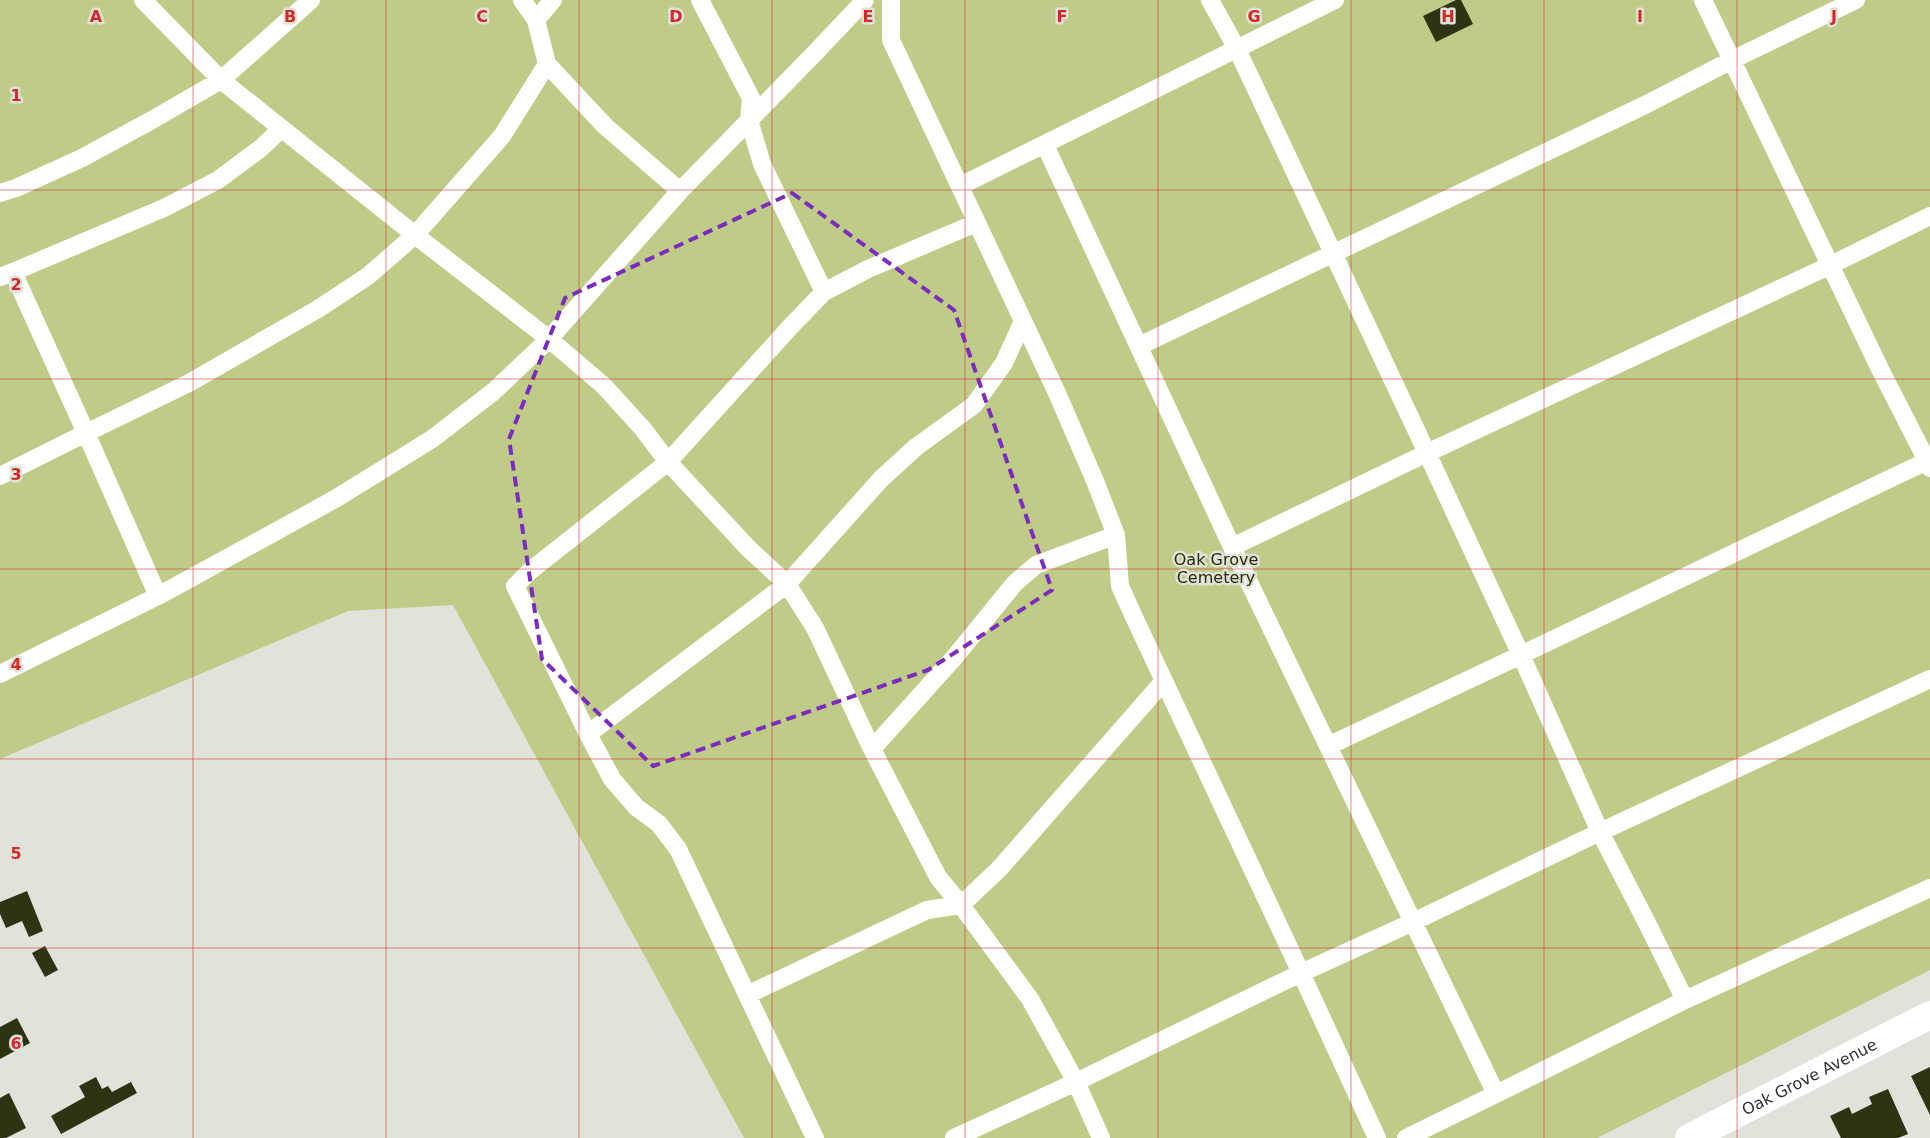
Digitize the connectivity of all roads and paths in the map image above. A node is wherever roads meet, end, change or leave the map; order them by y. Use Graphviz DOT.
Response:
graph roads {
  1 [pos="143,0"];
  2 [pos="311,0"];
  3 [pos="522,0"];
  4 [pos="553,0"];
  5 [pos="700,0"];
  6 [pos="865,0"];
  7 [pos="891,0"];
  8 [pos="1210,0"];
  9 [pos="1335,0"];
  10 [pos="1703,0"];
  11 [pos="1856,0"];
  12 [pos="536,20"];
  13 [pos="1237,49"];
  14 [pos="1732,60"];
  15 [pos="547,64"];
  16 [pos="221,80"];
  17 [pos="749,120"];
  18 [pos="281,129"];
  19 [pos="1045,145"];
  20 [pos="960,186"];
  21 [pos="680,191"];
  22 [pos="0,193"];
  23 [pos="1930,216"];
  24 [pos="976,222"];
  25 [pos="415,235"];
  26 [pos="1332,255"];
  27 [pos="1831,265"];
  28 [pos="6,275"];
  29 [pos="824,292"];
  30 [pos="1023,321"];
  31 [pos="549,339"];
  32 [pos="1139,346"];
  33 [pos="86,433"];
  34 [pos="1427,453"];
  35 [pos="668,462"];
  36 [pos="1929,463"];
  37 [pos="0,476"];
  38 [pos="1116,535"];
  39 [pos="1232,547"];
  40 [pos="787,584"];
  41 [pos="158,596"];
  42 [pos="1521,655"];
  43 [pos="0,674"];
  44 [pos="1930,679"];
  45 [pos="1163,682"];
  46 [pos="588,734"];
  47 [pos="1328,746"];
  48 [pos="872,749"];
  49 [pos="1600,832"];
  50 [pos="1930,888"];
  51 [pos="961,905"];
  52 [pos="1413,922"];
  53 [pos="1301,973"];
  54 [pos="747,995"];
  55 [pos="1685,1000"];
  56 [pos="1930,1015"];
  57 [pos="1076,1082"];
  58 [pos="1496,1094"];
  59 [pos="815,1138"];
  60 [pos="954,1138"];
  61 [pos="1102,1138"];
  62 [pos="1377,1138"];
  63 [pos="1406,1138"];
  64 [pos="1689,1138"];
  1 -- 16 [label="lane"];
  2 -- 16 [label="lane"];
  3 -- 12 [label="lane"];
  4 -- 12 [label="lane"];
  5 -- 17 [label="lane"];
  6 -- 17 [label="lane"];
  7 -- 20 [label="lane"];
  8 -- 13 [label="lane"];
  9 -- 13 [label="lane"];
  10 -- 14 [label="lane"];
  11 -- 14 [label="lane"];
  12 -- 15 [label="lane"];
  13 -- 19 [label="lane"];
  13 -- 26 [label="lane"];
  14 -- 26 [label="lane"];
  14 -- 27 [label="lane"];
  15 -- 21 [label="lane"];
  15 -- 25 [label="lane"];
  16 -- 18 [label="lane"];
  16 -- 22 [label="lane"];
  17 -- 21 [label="lane"];
  17 -- 29 [label="lane"];
  18 -- 25 [label="lane"];
  18 -- 28 [label="lane"];
  19 -- 20 [label="lane"];
  19 -- 32 [label="lane"];
  20 -- 24 [label="lane"];
  21 -- 31 [label="lane"];
  23 -- 27 [label="lane"];
  24 -- 29 [label="lane"];
  24 -- 30 [label="lane"];
  25 -- 31 [label="lane"];
  25 -- 33 [label="lane"];
  26 -- 32 [label="lane"];
  26 -- 34 [label="lane"];
  27 -- 34 [label="lane"];
  27 -- 36 [label="lane"];
  28 -- 33 [label="lane"];
  29 -- 35 [label="lane"];
  30 -- 38 [label="lane"];
  30 -- 40 [label="lane"];
  31 -- 35 [label="lane"];
  31 -- 41 [label="lane"];
  32 -- 39 [label="lane"];
  33 -- 37 [label="lane"];
  33 -- 41 [label="lane"];
  34 -- 39 [label="lane"];
  34 -- 42 [label="lane"];
  35 -- 40 [label="lane"];
  35 -- 46 [label="lane"];
  36 -- 42 [label="lane"];
  38 -- 45 [label="lane"];
  38 -- 48 [label="lane"];
  39 -- 47 [label="lane"];
  40 -- 46 [label="lane"];
  40 -- 48 [label="lane"];
  41 -- 43 [label="lane"];
  42 -- 47 [label="lane"];
  42 -- 49 [label="lane"];
  44 -- 49 [label="lane"];
  45 -- 51 [label="lane"];
  45 -- 53 [label="lane"];
  46 -- 54 [label="lane"];
  47 -- 52 [label="lane"];
  48 -- 51 [label="lane"];
  49 -- 52 [label="lane"];
  49 -- 55 [label="lane"];
  50 -- 55 [label="lane"];
  51 -- 54 [label="lane"];
  51 -- 57 [label="lane"];
  52 -- 53 [label="lane"];
  52 -- 58 [label="lane"];
  53 -- 57 [label="lane"];
  53 -- 62 [label="lane"];
  54 -- 59 [label="lane"];
  55 -- 58 [label="lane"];
  56 -- 64 [label="street, Oak Grove Avenue"];
  57 -- 60 [label="lane"];
  57 -- 61 [label="lane"];
  58 -- 63 [label="lane"];
}
